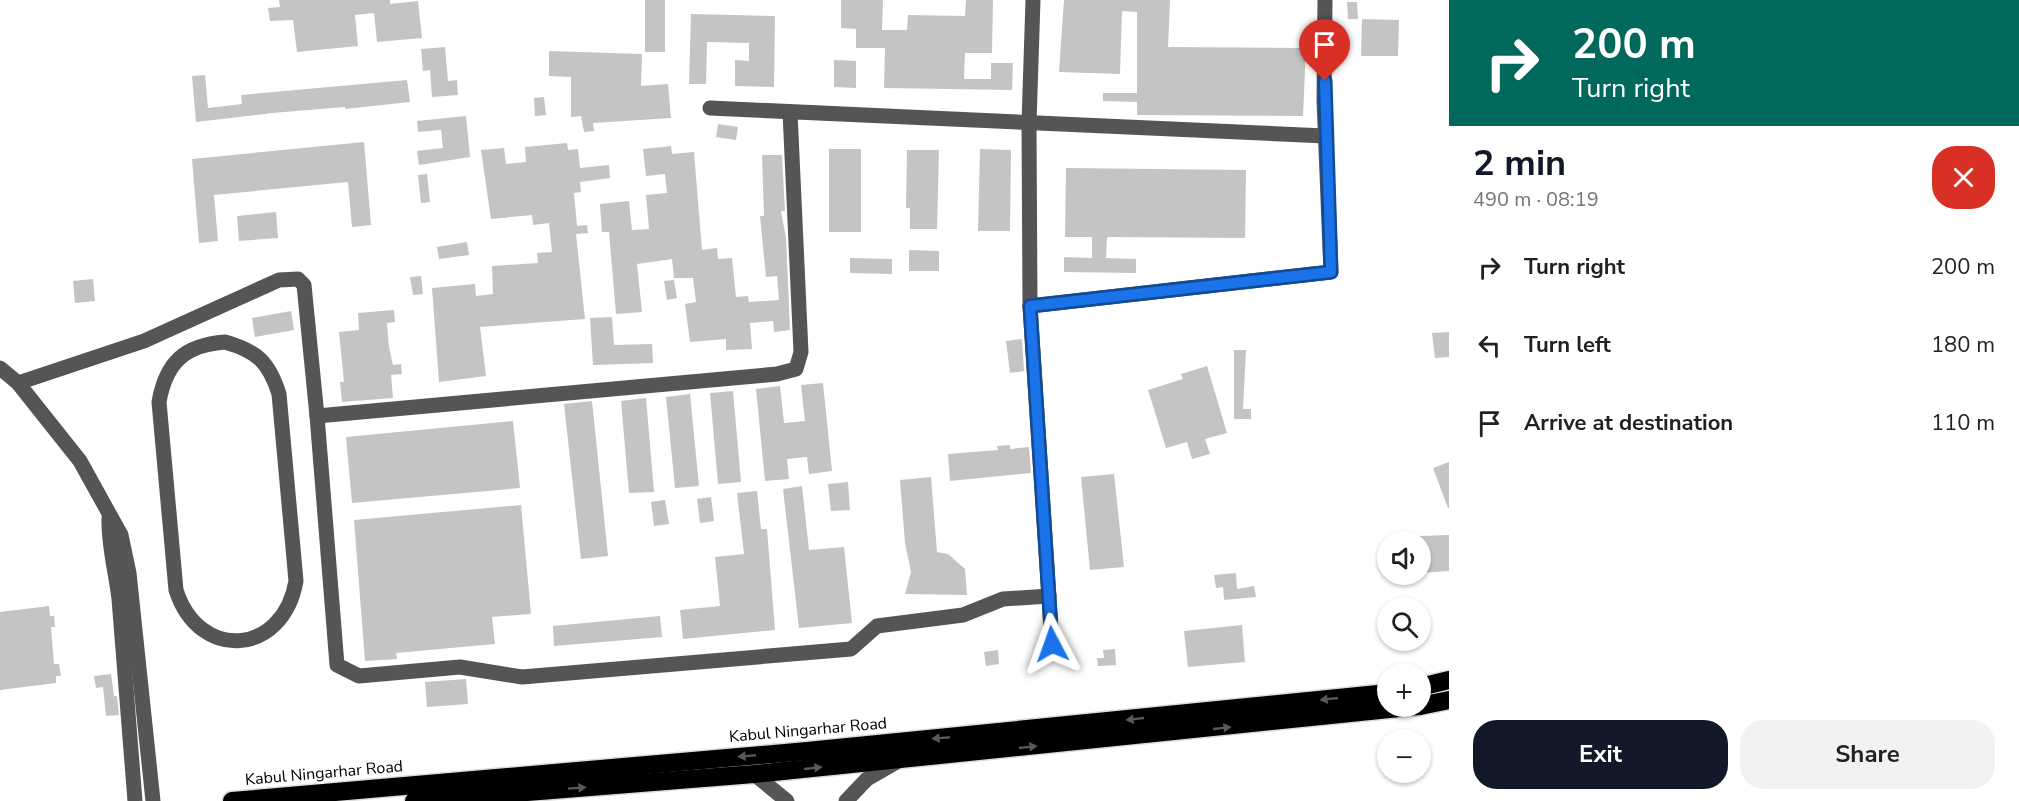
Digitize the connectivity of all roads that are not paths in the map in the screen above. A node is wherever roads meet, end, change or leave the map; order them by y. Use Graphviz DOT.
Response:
graph roads {
  1 [pos="1033,0"];
  2 [pos="1325,0"];
  3 [pos="710,108"];
  4 [pos="790,112"];
  5 [pos="1029,123"];
  6 [pos="1325,136"];
  7 [pos="1030,306"];
  8 [pos="0,368"];
  9 [pos="18,383"];
  10 [pos="317,416"];
  11 [pos="109,518"];
  12 [pos="296,581"];
  13 [pos="1049,596"];
  14 [pos="1052,644"];
  15 [pos="1449,680"];
  16 [pos="1431,684"];
  17 [pos="1377,694"];
  18 [pos="1449,700"];
  19 [pos="1431,704"];
  20 [pos="1377,710"];
  21 [pos="902,759"];
  22 [pos="754,774"];
  23 [pos="135,801"];
  24 [pos="153,801"];
  25 [pos="232,801"];
  26 [pos="414,801"];
  27 [pos="787,801"];
  28 [pos="846,801"];
  1 -- 5 [label="street"];
  2 -- 6 [label="street"];
  3 -- 4 [label="street"];
  4 -- 5 [label="street"];
  4 -- 10 [label="street"];
  5 -- 6 [label="street"];
  5 -- 7 [label="street"];
  6 -- 7 [label="street"];
  7 -- 13 [label="street"];
  8 -- 9 [label="street"];
  9 -- 10 [label="street"];
  9 -- 11 [label="street"];
  10 -- 13 [label="street"];
  11 -- 23 [label="street"];
  11 -- 24 [label="street"];
  12 -- 12 [label="street"];
  13 -- 14 [label="street"];
  15 -- 16 [label="highway"];
  17 -- 25 [label="highway, Kabul Ningarhar Road, one-way"];
  18 -- 19 [label="highway"];
  21 -- 20 [label="highway, one-way"];
  22 -- 21 [label="highway, one-way"];
  21 -- 28 [label="street"];
  26 -- 22 [label="highway, one-way"];
  22 -- 27 [label="street"];
}
